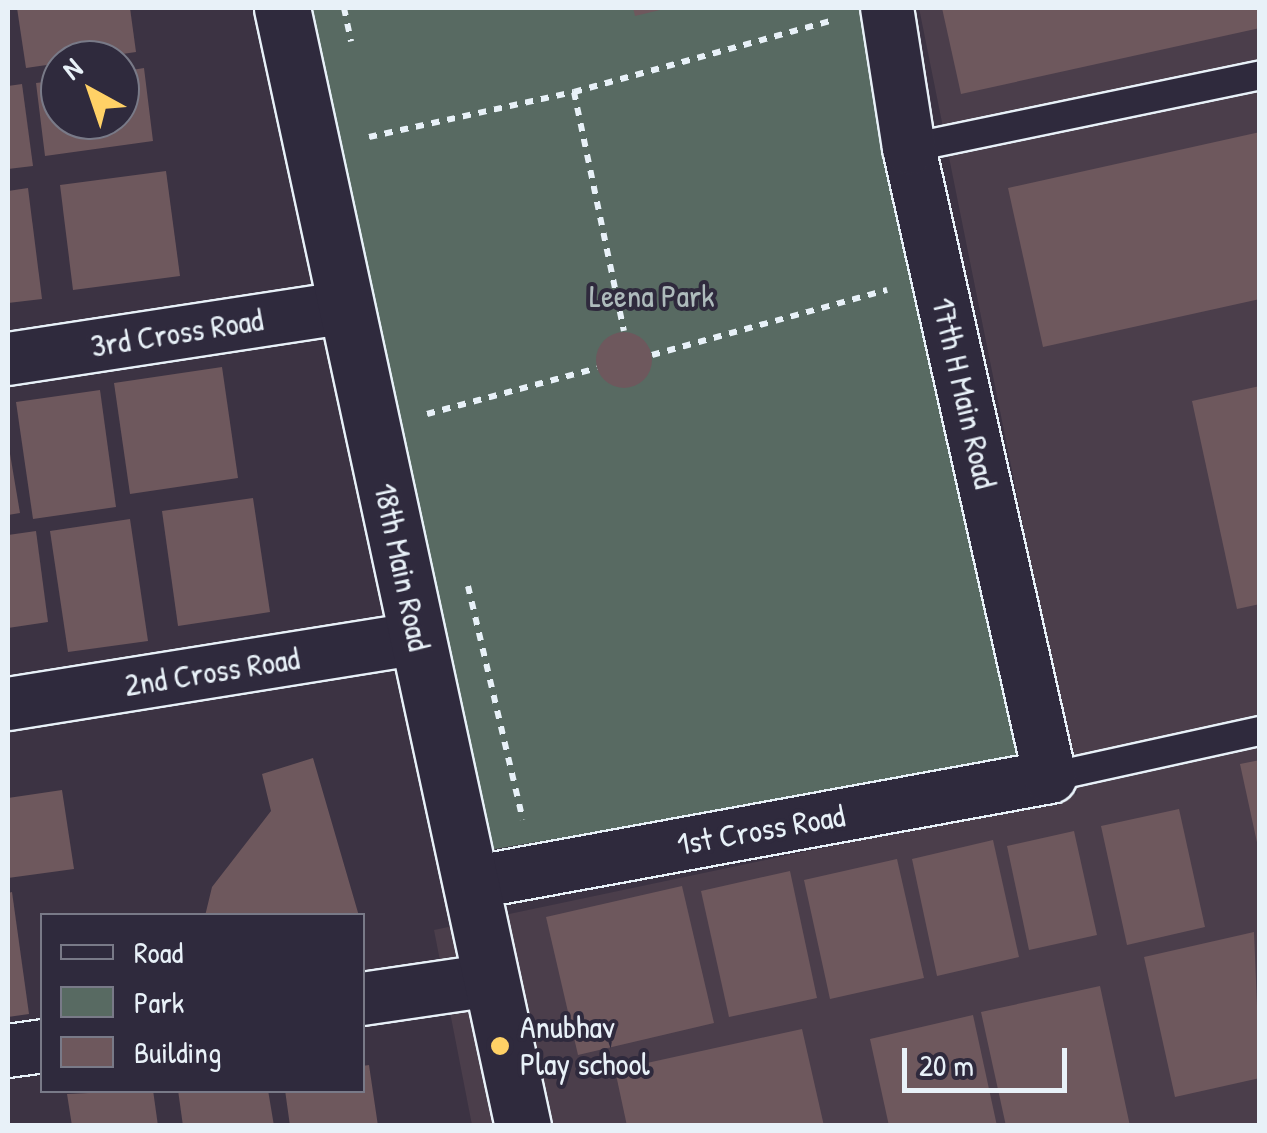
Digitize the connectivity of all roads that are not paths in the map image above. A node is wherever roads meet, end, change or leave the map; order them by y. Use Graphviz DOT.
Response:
graph roads {
  1 [pos="282,8"];
  2 [pos="870,11"];
  3 [pos="1260,75"];
  4 [pos="908,148"];
  5 [pos="347,307"];
  6 [pos="8,359"];
  7 [pos="416,639"];
  8 [pos="8,704"];
  9 [pos="1260,731"];
  10 [pos="1050,777"];
  11 [pos="470,883"];
  12 [pos="492,980"];
  13 [pos="365,999"];
  14 [pos="40,1046"];
  15 [pos="8,1051"];
  16 [pos="523,1126"];
  1 -- 5 [label="street, 18th Main Road"];
  2 -- 4 [label="street, 17th H Main Road"];
  3 -- 4 [label="lane"];
  4 -- 10 [label="street, 17th H Main Road"];
  5 -- 6 [label="street, 3rd Cross Road"];
  5 -- 7 [label="street, 18th Main Road"];
  7 -- 8 [label="street, 2nd Cross Road"];
  7 -- 11 [label="street, 18th Main Road"];
  9 -- 10 [label="lane"];
  10 -- 11 [label="street, 1st Cross Road"];
  11 -- 12 [label="street, 18th Main Road"];
  12 -- 13 [label="street"];
  12 -- 16 [label="street, 18th Main Road"];
  14 -- 15 [label="street"];
}
